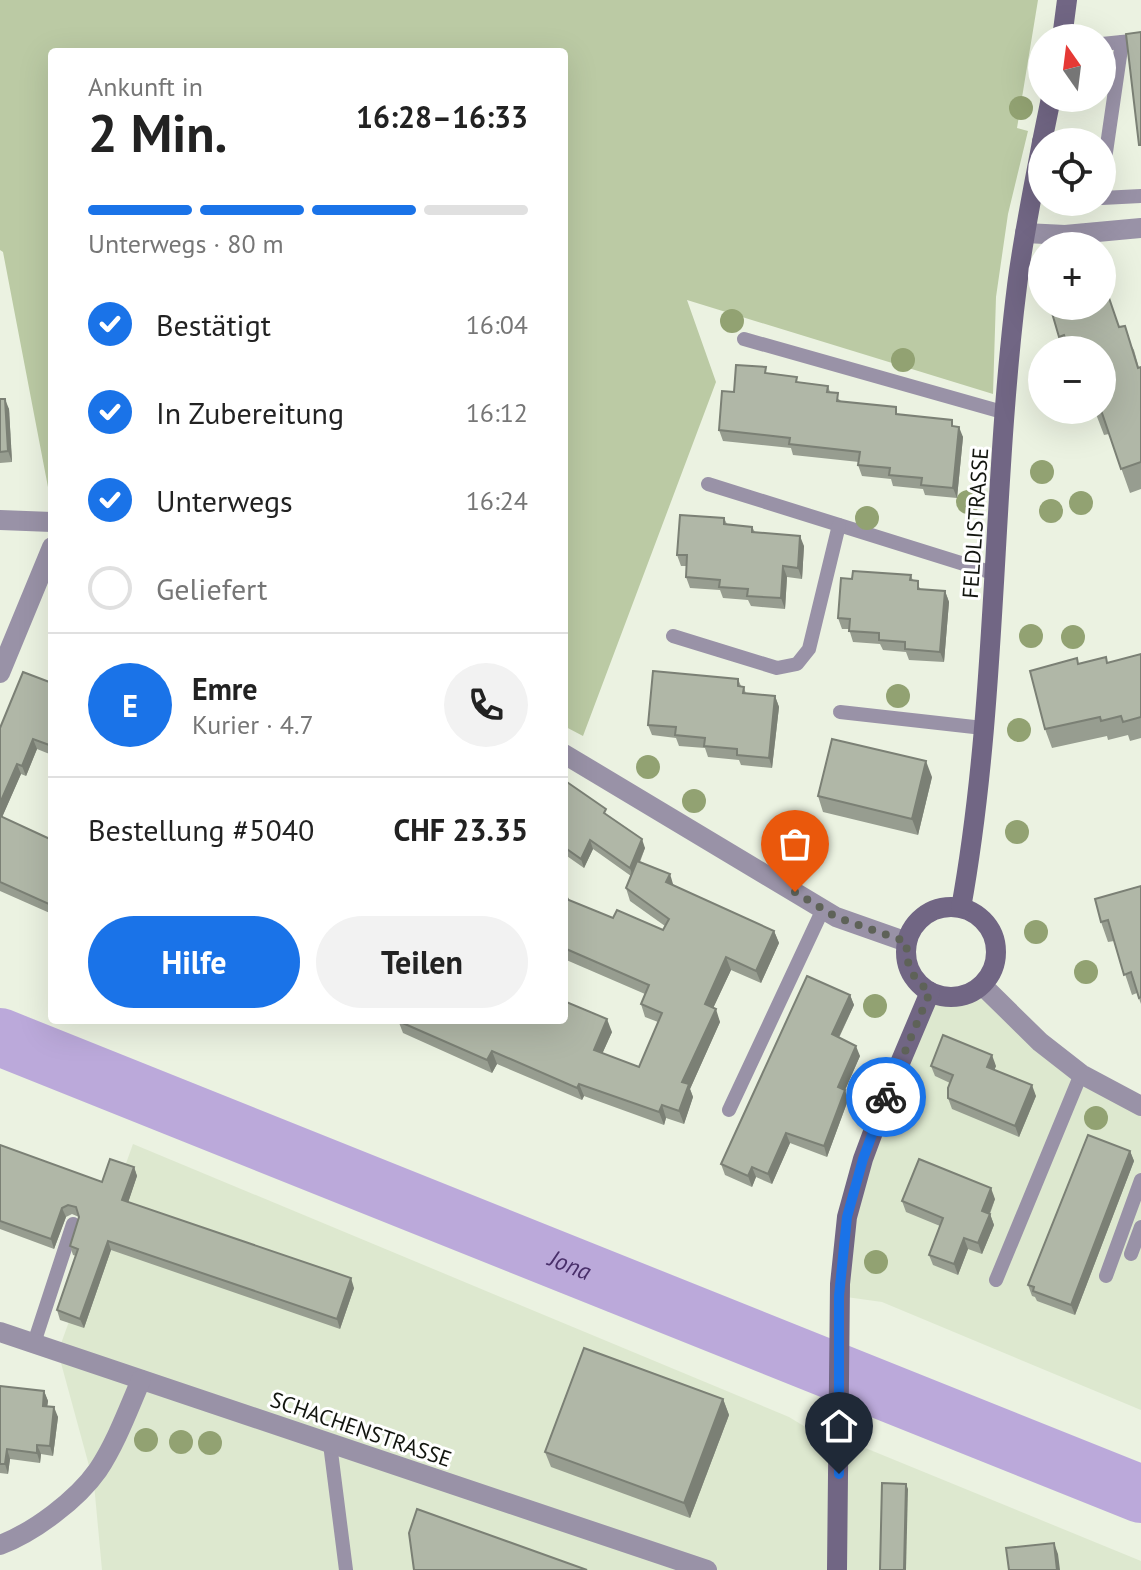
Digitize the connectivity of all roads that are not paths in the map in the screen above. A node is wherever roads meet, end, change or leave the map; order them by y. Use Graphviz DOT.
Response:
graph roads {
  1 [pos="1067,0"];
  2 [pos="1064,24"];
  3 [pos="1141,40"];
  4 [pos="1122,42"];
  5 [pos="1116,43"];
  6 [pos="1110,128"];
  7 [pos="1141,196"];
  8 [pos="1116,197"];
  9 [pos="1030,216"];
  10 [pos="1141,228"];
  11 [pos="1025,233"];
  12 [pos="744,339"];
  13 [pos="1006,413"];
  14 [pos="708,484"];
  15 [pos="0,520"];
  16 [pos="48,522"];
  17 [pos="839,525"];
  18 [pos="48,557"];
  19 [pos="996,574"];
  20 [pos="673,636"];
  21 [pos="0,673"];
  22 [pos="840,712"];
  23 [pos="983,728"];
  24 [pos="568,756"];
  25 [pos="961,908"];
  26 [pos="823,909"];
  27 [pos="907,942"];
  28 [pos="982,985"];
  29 [pos="930,992"];
  30 [pos="1081,1074"];
  31 [pos="1141,1106"];
  32 [pos="729,1110"];
  33 [pos="1141,1180"];
  34 [pos="73,1224"];
  35 [pos="1141,1227"];
  36 [pos="1131,1254"];
  37 [pos="1106,1276"];
  38 [pos="996,1280"];
  39 [pos="0,1332"];
  40 [pos="34,1343"];
  41 [pos="141,1380"];
  42 [pos="330,1444"];
  43 [pos="0,1545"];
  44 [pos="673,1564"];
  45 [pos="346,1570"];
  46 [pos="707,1570"];
  47 [pos="837,1570"];
  1 -- 2 [label="street"];
  3 -- 4 [label="lane"];
  4 -- 5 [label="lane"];
  4 -- 6 [label="lane"];
  7 -- 8 [label="lane"];
  9 -- 11 [label="street, FELDLISTRASSE"];
  10 -- 11 [label="street"];
  11 -- 13 [label="street, FELDLISTRASSE"];
  12 -- 13 [label="lane"];
  13 -- 19 [label="street, FELDLISTRASSE"];
  14 -- 17 [label="lane"];
  15 -- 16 [label="street"];
  17 -- 19 [label="lane"];
  17 -- 20 [label="lane"];
  18 -- 21 [label="street"];
  19 -- 23 [label="street, FELDLISTRASSE"];
  22 -- 23 [label="lane"];
  23 -- 25 [label="street, FELDLISTRASSE"];
  24 -- 26 [label="street"];
  25 -- 27 [label="street"];
  25 -- 28 [label="street"];
  26 -- 27 [label="street"];
  26 -- 32 [label="lane"];
  27 -- 29 [label="street"];
  28 -- 29 [label="street"];
  28 -- 30 [label="street"];
  29 -- 47 [label="street"];
  30 -- 31 [label="street"];
  30 -- 38 [label="lane"];
  33 -- 37 [label="lane"];
  34 -- 40 [label="lane"];
  35 -- 36 [label="lane"];
  39 -- 40 [label="street, SCHACHENSTRASSE"];
  40 -- 41 [label="street, SCHACHENSTRASSE"];
  41 -- 42 [label="street, SCHACHENSTRASSE"];
  41 -- 43 [label="street"];
  42 -- 44 [label="street, SCHACHENSTRASSE"];
  42 -- 45 [label="lane"];
  44 -- 46 [label="street, SCHACHENSTRASSE"];
}
